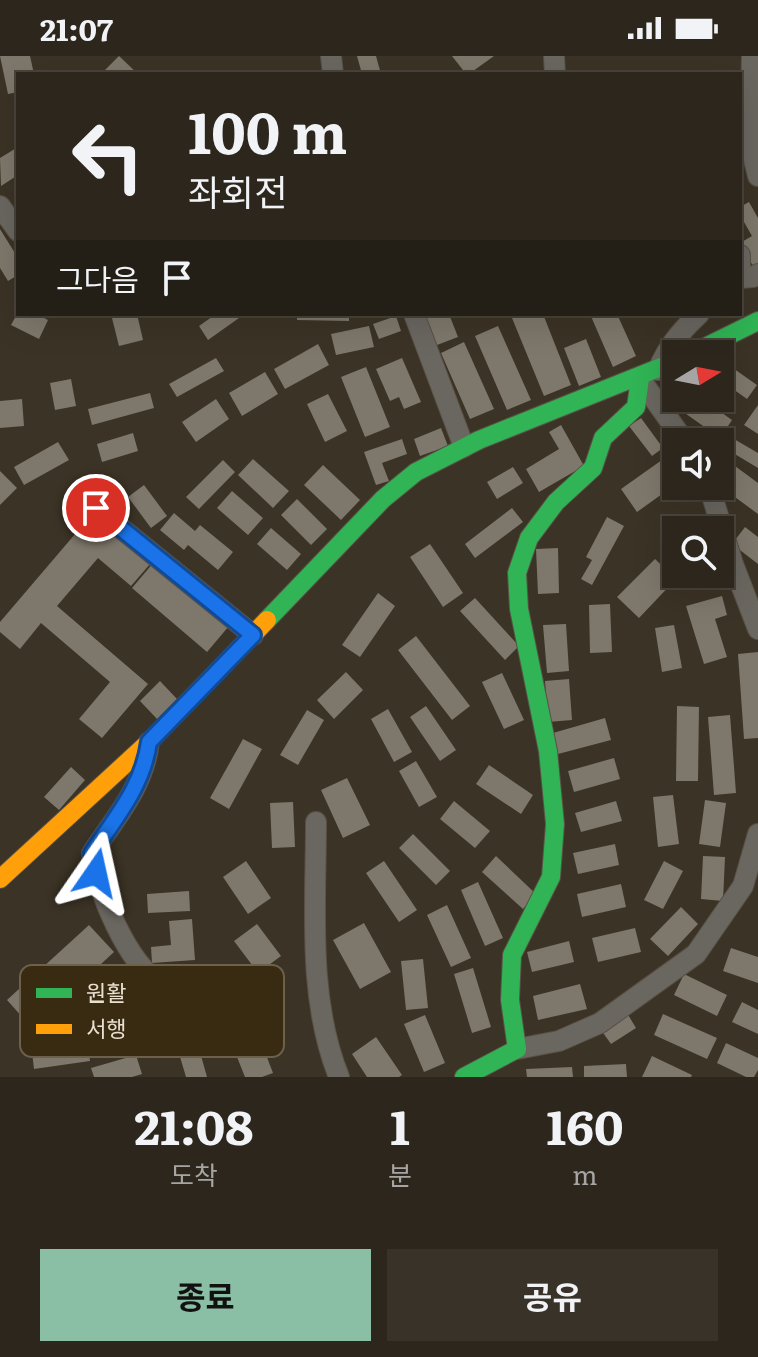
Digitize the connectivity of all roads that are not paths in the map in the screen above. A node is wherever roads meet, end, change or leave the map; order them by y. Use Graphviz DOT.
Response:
graph roads {
  1 [pos="752,56"];
  2 [pos="758,176"];
  3 [pos="0,206"];
  4 [pos="16,228"];
  5 [pos="415,316"];
  6 [pos="697,316"];
  7 [pos="758,321"];
  8 [pos="719,340"];
  9 [pos="658,370"];
  10 [pos="680,428"];
  11 [pos="464,447"];
  12 [pos="713,500"];
  13 [pos="96,508"];
  14 [pos="758,629"];
  15 [pos="253,635"];
  16 [pos="149,742"];
  17 [pos="316,822"];
  18 [pos="758,834"];
  19 [pos="0,879"];
  20 [pos="750,886"];
  21 [pos="143,965"];
  22 [pos="517,1049"];
  23 [pos="339,1077"];
  24 [pos="464,1077"];
  1 -- 2 [label="street"];
  3 -- 4 [label="street"];
  5 -- 11 [label="street"];
  6 -- 9 [label="street"];
  7 -- 8 [label="street"];
  9 -- 10 [label="street"];
  9 -- 11 [label="street"];
  9 -- 22 [label="street"];
  11 -- 15 [label="street"];
  12 -- 14 [label="street"];
  13 -- 15 [label="street"];
  15 -- 16 [label="street"];
  16 -- 19 [label="street"];
  16 -- 21 [label="street"];
  17 -- 23 [label="street"];
  18 -- 20 [label="street"];
  20 -- 22 [label="street"];
  22 -- 24 [label="street"];
}
